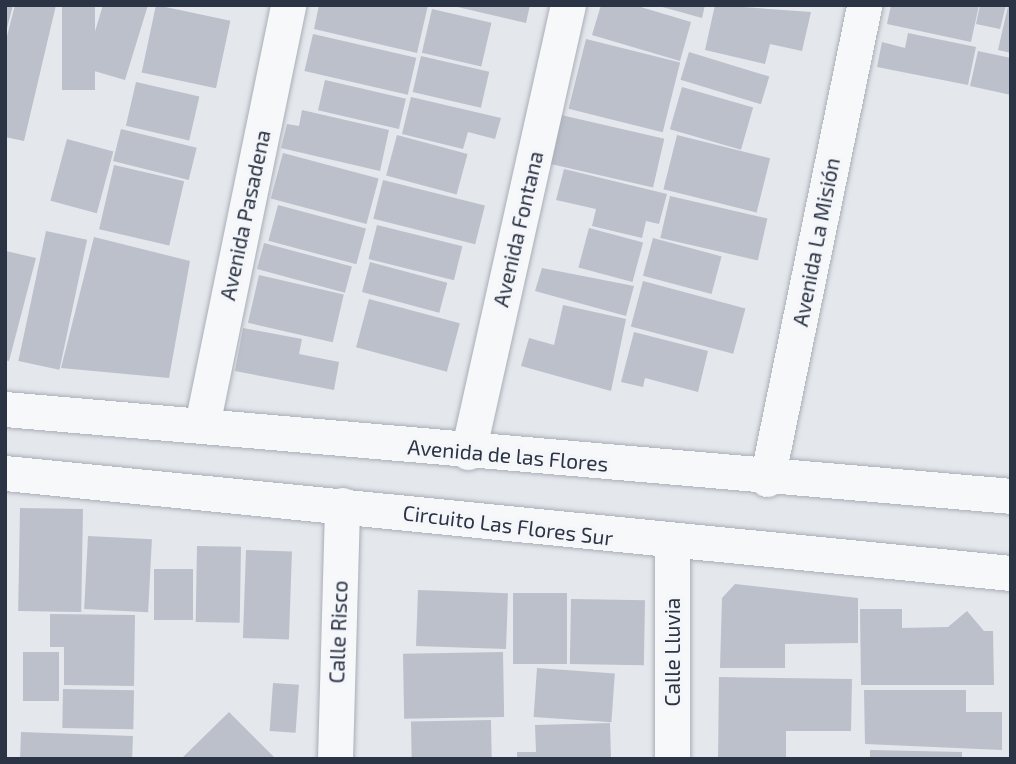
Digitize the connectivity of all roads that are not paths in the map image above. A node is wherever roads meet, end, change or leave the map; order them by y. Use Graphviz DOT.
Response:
graph roads {
  1 [pos="288,5"];
  2 [pos="568,5"];
  3 [pos="864,5"];
  4 [pos="5,409"];
  5 [pos="202,425"];
  6 [pos="468,452"];
  7 [pos="5,473"];
  8 [pos="768,479"];
  9 [pos="1011,496"];
  10 [pos="342,505"];
  11 [pos="673,544"];
  12 [pos="1011,573"];
  13 [pos="335,759"];
  14 [pos="672,759"];
  1 -- 5 [label="street, Avenida Pasadena"];
  2 -- 6 [label="street, Avenida Fontana"];
  3 -- 8 [label="street, Avenida La Misión"];
  4 -- 5 [label="street, Avenida de las Flores"];
  5 -- 6 [label="street, Avenida de las Flores"];
  6 -- 8 [label="street, Avenida de las Flores"];
  7 -- 10 [label="street, Circuito Las Flores Sur"];
  8 -- 9 [label="street, Avenida de las Flores"];
  10 -- 11 [label="street, Circuito Las Flores Sur"];
  10 -- 13 [label="street, Calle Risco"];
  11 -- 12 [label="street, Circuito Las Flores Sur"];
  11 -- 14 [label="street, Calle Lluvia"];
}
